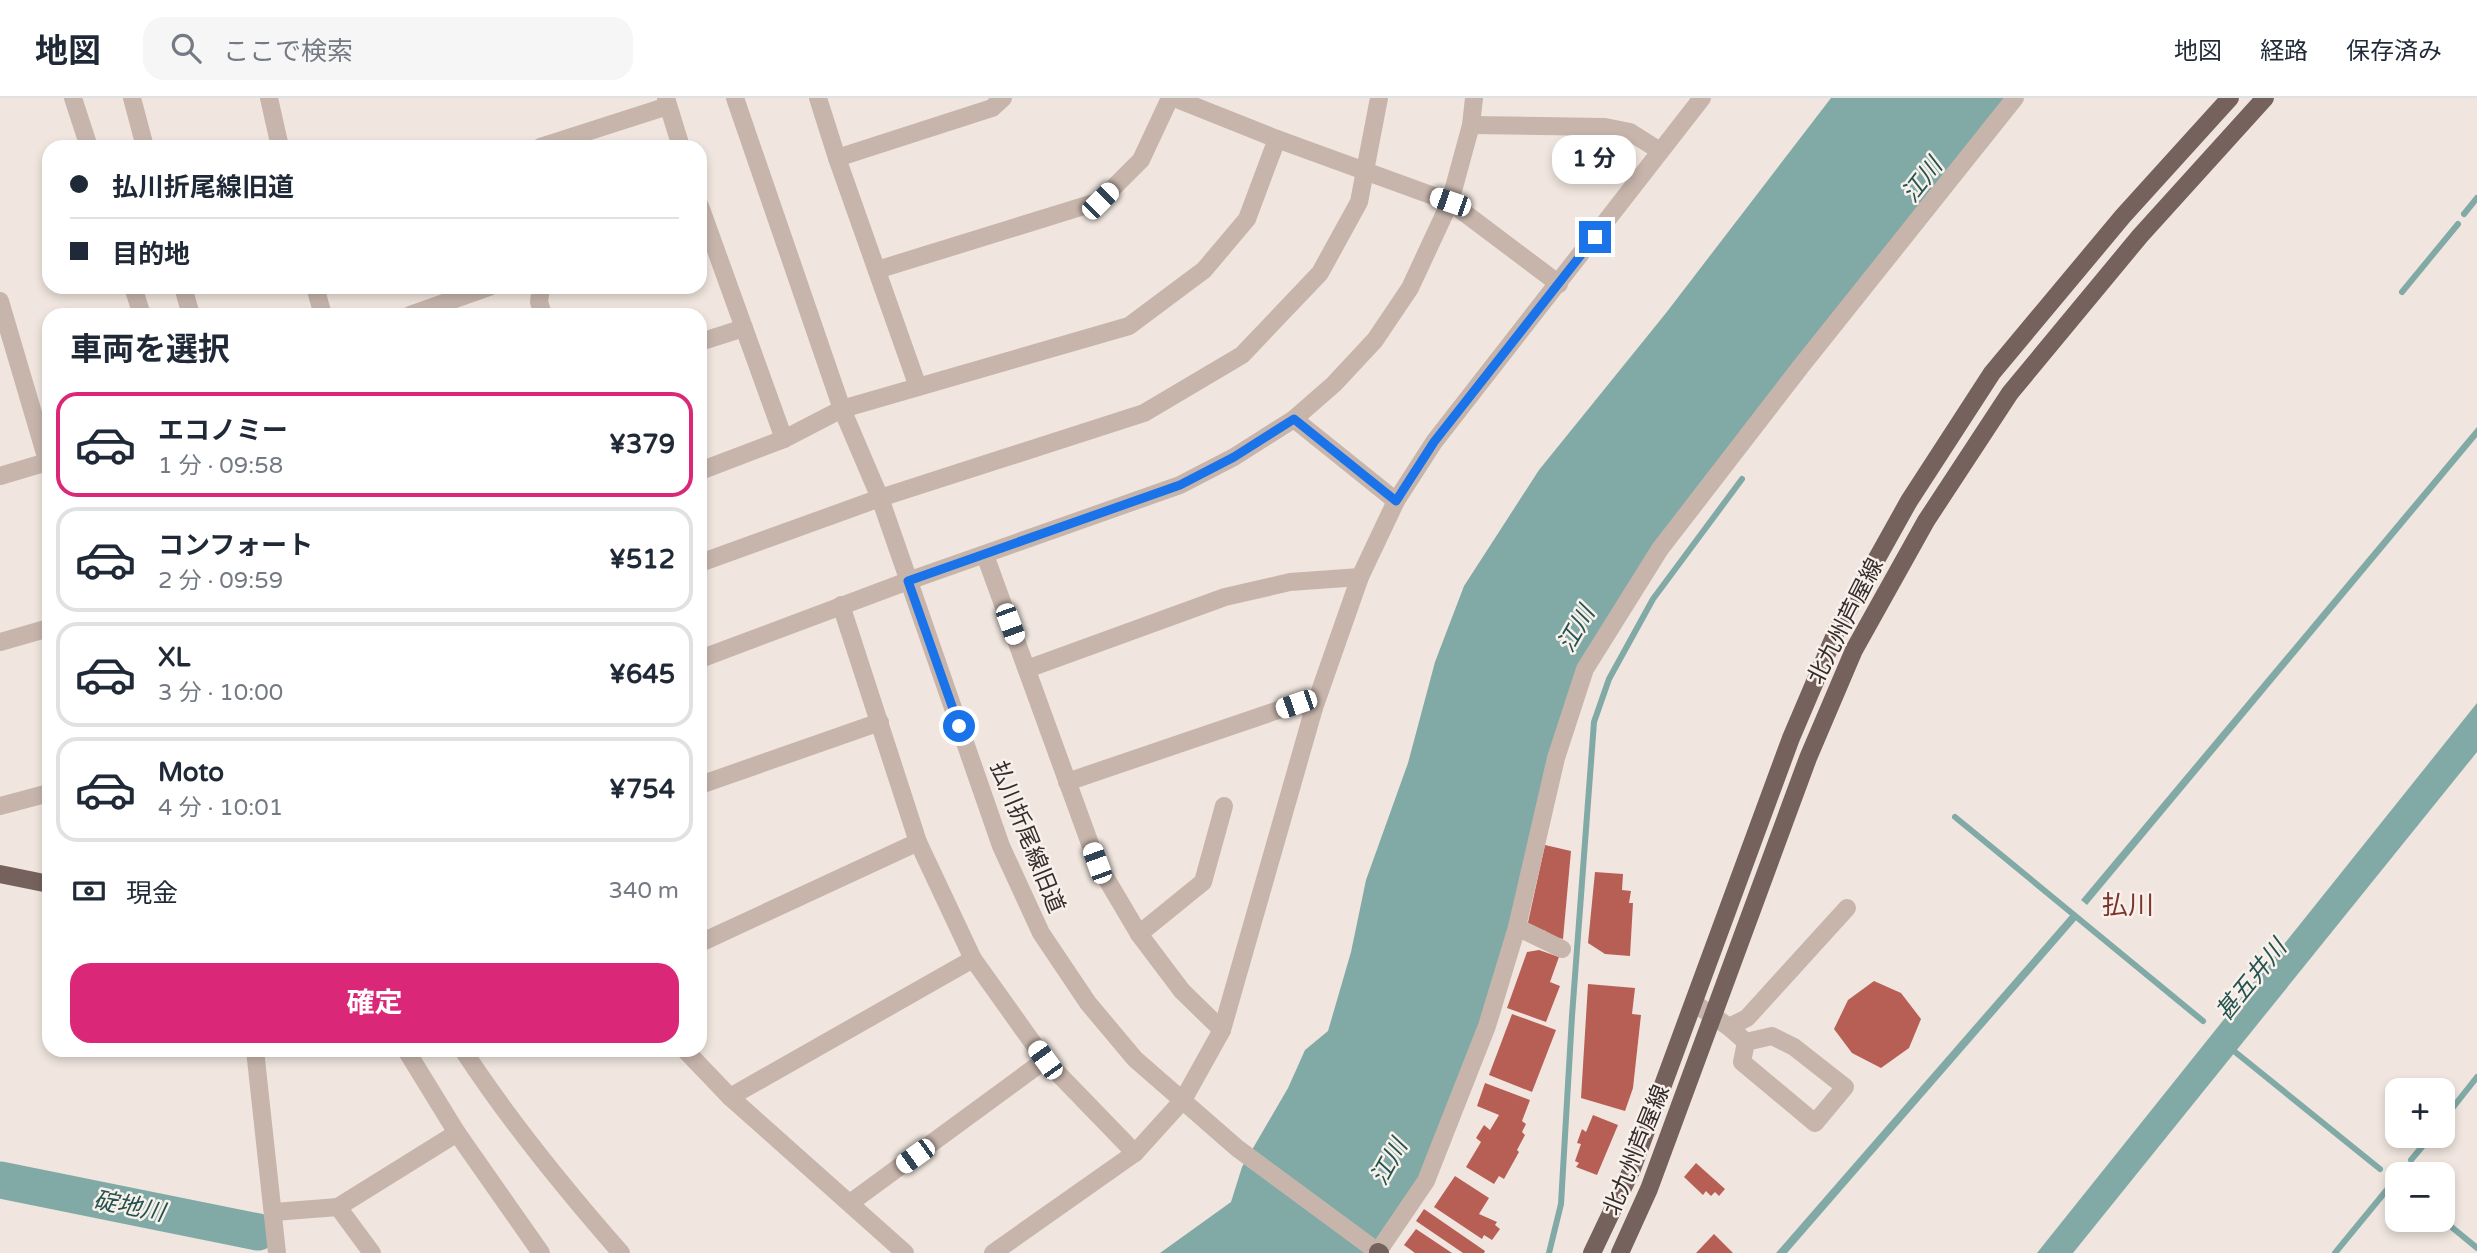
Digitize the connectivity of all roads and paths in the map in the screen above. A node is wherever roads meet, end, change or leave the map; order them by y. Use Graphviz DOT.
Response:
graph roads {
  1 [pos="73,98"];
  2 [pos="131,98"];
  3 [pos="735,98"];
  4 [pos="818,98"];
  5 [pos="1003,98"];
  6 [pos="1172,98"];
  7 [pos="1379,98"];
  8 [pos="1474,98"];
  9 [pos="1702,98"];
  10 [pos="2015,98"];
  11 [pos="2230,98"];
  12 [pos="2264,98"];
  13 [pos="274,99"];
  14 [pos="667,102"];
  15 [pos="1471,125"];
  16 [pos="1277,139"];
  17 [pos="87,140"];
  18 [pos="143,140"];
  19 [pos="279,140"];
  20 [pos="560,140"];
  21 [pos="679,140"];
  22 [pos="1660,151"];
  23 [pos="836,158"];
  24 [pos="1364,171"];
  25 [pos="1450,202"];
  26 [pos="707,229"];
  27 [pos="877,270"];
  28 [pos="1559,284"];
  29 [pos="469,294"];
  30 [pos="430,308"];
  31 [pos="1,310"];
  32 [pos="744,328"];
  33 [pos="707,340"];
  34 [pos="918,387"];
  35 [pos="842,409"];
  36 [pos="1294,419"];
  37 [pos="784,439"];
  38 [pos="42,445"];
  39 [pos="42,466"];
  40 [pos="707,468"];
  41 [pos="0,476"];
  42 [pos="880,498"];
  43 [pos="1396,501"];
  44 [pos="985,555"];
  45 [pos="707,560"];
  46 [pos="1360,577"];
  47 [pos="908,581"];
  48 [pos="841,605"];
  49 [pos="42,630"];
  50 [pos="0,642"];
  51 [pos="707,656"];
  52 [pos="1027,669"];
  53 [pos="1314,708"];
  54 [pos="880,722"];
  55 [pos="1067,782"];
  56 [pos="707,783"];
  57 [pos="42,795"];
  58 [pos="0,806"];
  59 [pos="1224,806"];
  60 [pos="918,842"];
  61 [pos="0,874"];
  62 [pos="42,883"];
  63 [pos="1847,908"];
  64 [pos="1517,927"];
  65 [pos="1139,934"];
  66 [pos="707,940"];
  67 [pos="1562,949"];
  68 [pos="973,959"];
  69 [pos="1693,1003"];
  70 [pos="1722,1022"];
  71 [pos="1222,1031"];
  72 [pos="1746,1042"];
  73 [pos="256,1057"];
  74 [pos="410,1057"];
  75 [pos="468,1057"];
  76 [pos="692,1057"];
  77 [pos="1045,1060"];
  78 [pos="730,1097"];
  79 [pos="1183,1100"];
  80 [pos="457,1133"];
  81 [pos="1135,1153"];
  82 [pos="850,1203"];
  83 [pos="338,1207"];
  84 [pos="274,1212"];
  85 [pos="1376,1251"];
  86 [pos="277,1253"];
  87 [pos="372,1253"];
  88 [pos="541,1253"];
  89 [pos="621,1253"];
  90 [pos="905,1253"];
  91 [pos="993,1253"];
  92 [pos="1592,1253"];
  93 [pos="1619,1253"];
  1 -- 17 [label="street"];
  2 -- 18 [label="street"];
  3 -- 35 [label="street, 払川折尾線旧道"];
  4 -- 23 [label="street"];
  5 -- 23 [label="street"];
  6 -- 16 [label="street"];
  6 -- 27 [label="street"];
  7 -- 24 [label="street"];
  8 -- 15 [label="street"];
  9 -- 22 [label="street"];
  10 -- 64 [label="street"];
  11 -- 69 [label="main road, 北九州芦屋線"];
  12 -- 70 [label="main road, 北九州芦屋線"];
  13 -- 19 [label="street"];
  14 -- 20 [label="street"];
  14 -- 21 [label="street"];
  15 -- 22 [label="street"];
  15 -- 25 [label="street"];
  16 -- 24 [label="street"];
  16 -- 34 [label="street"];
  22 -- 28 [label="street"];
  23 -- 27 [label="street"];
  24 -- 25 [label="street"];
  24 -- 42 [label="street"];
  25 -- 28 [label="street"];
  25 -- 36 [label="street"];
  26 -- 32 [label="street"];
  27 -- 34 [label="street"];
  28 -- 43 [label="street"];
  29 -- 30 [label="street"];
  31 -- 38 [label="street"];
  32 -- 33 [label="street"];
  32 -- 37 [label="street"];
  34 -- 35 [label="street"];
  35 -- 37 [label="street"];
  35 -- 42 [label="street, 払川折尾線旧道"];
  36 -- 43 [label="street"];
  36 -- 44 [label="street"];
  37 -- 40 [label="street"];
  39 -- 41 [label="street"];
  42 -- 45 [label="street"];
  42 -- 47 [label="street, 払川折尾線旧道"];
  43 -- 46 [label="street"];
  44 -- 47 [label="street"];
  44 -- 52 [label="street"];
  46 -- 52 [label="street"];
  46 -- 53 [label="street"];
  47 -- 48 [label="street"];
  47 -- 79 [label="street, 払川折尾線旧道"];
  48 -- 51 [label="street"];
  48 -- 54 [label="street"];
  49 -- 50 [label="street"];
  52 -- 55 [label="street"];
  53 -- 55 [label="street"];
  53 -- 71 [label="street"];
  54 -- 56 [label="street"];
  54 -- 60 [label="street"];
  55 -- 65 [label="street"];
  57 -- 58 [label="street"];
  59 -- 65 [label="street"];
  60 -- 66 [label="street"];
  60 -- 68 [label="street"];
  61 -- 62 [label="main road"];
  63 -- 70 [label="street"];
  64 -- 67 [label="street"];
  64 -- 85 [label="street"];
  65 -- 71 [label="street"];
  68 -- 77 [label="street"];
  68 -- 78 [label="street"];
  69 -- 70 [label="street"];
  69 -- 92 [label="main road, 北九州芦屋線"];
  70 -- 72 [label="street"];
  70 -- 93 [label="main road, 北九州芦屋線"];
  71 -- 79 [label="street"];
  72 -- 72 [label="street"];
  73 -- 84 [label="street"];
  74 -- 80 [label="street"];
  75 -- 89 [label="street"];
  76 -- 78 [label="street"];
  77 -- 81 [label="street"];
  77 -- 82 [label="street"];
  78 -- 82 [label="street"];
  79 -- 81 [label="street"];
  79 -- 85 [label="street, 払川折尾線旧道"];
  80 -- 83 [label="street"];
  80 -- 88 [label="street"];
  81 -- 91 [label="street"];
  82 -- 90 [label="street"];
  83 -- 84 [label="street"];
  83 -- 87 [label="street"];
  84 -- 86 [label="street"];
}
